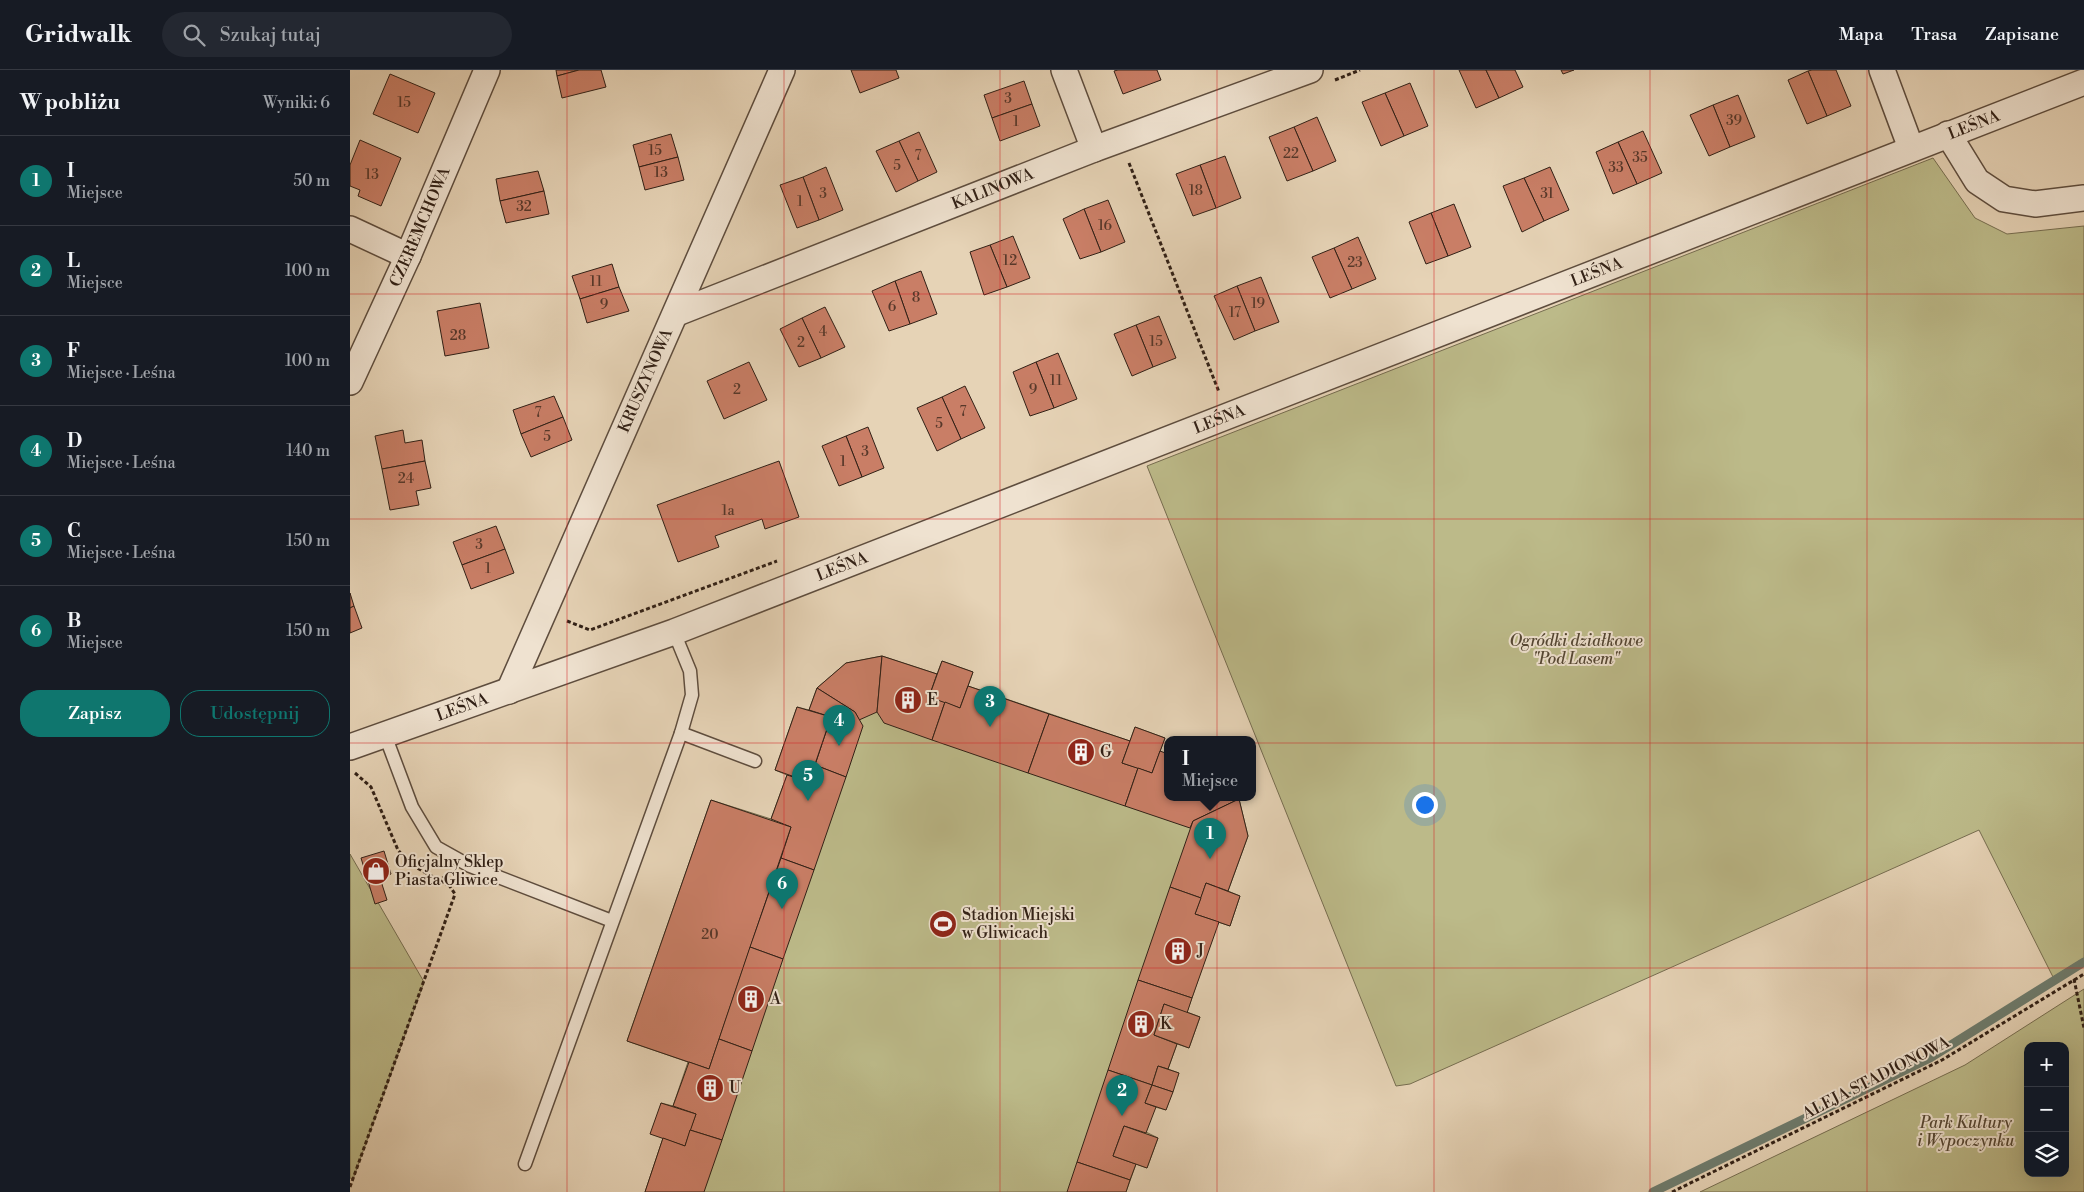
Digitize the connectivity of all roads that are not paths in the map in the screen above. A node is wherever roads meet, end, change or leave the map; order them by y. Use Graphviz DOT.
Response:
graph roads {
  1 [pos="487,70"];
  2 [pos="782,70"];
  3 [pos="1064,70"];
  4 [pos="1310,70"];
  5 [pos="1882,70"];
  6 [pos="2084,82"];
  7 [pos="1948,134"];
  8 [pos="1911,148"];
  9 [pos="1094,149"];
  10 [pos="2084,198"];
  11 [pos="350,230"];
  12 [pos="408,256"];
  13 [pos="677,313"];
  14 [pos="350,382"];
  15 [pos="674,632"];
  16 [pos="509,691"];
  17 [pos="681,733"];
  18 [pos="385,735"];
  19 [pos="350,748"];
  20 [pos="755,761"];
  21 [pos="612,921"];
  22 [pos="525,1164"];
  1 -- 12 [label="street, CZEREMCHOWA"];
  2 -- 13 [label="street, KRUSZYNOWA"];
  3 -- 9 [label="street"];
  4 -- 9 [label="street, KALINOWA"];
  5 -- 8 [label="street"];
  6 -- 7 [label="street, LEŚNA"];
  7 -- 8 [label="street, LEŚNA"];
  7 -- 10 [label="street"];
  8 -- 15 [label="street, LEŚNA"];
  9 -- 13 [label="street, KALINOWA"];
  11 -- 12 [label="street"];
  12 -- 14 [label="street, CZEREMCHOWA"];
  13 -- 16 [label="street, KRUSZYNOWA"];
  15 -- 16 [label="street, LEŚNA"];
  15 -- 17 [label="lane"];
  16 -- 18 [label="street, LEŚNA"];
  17 -- 20 [label="lane"];
  17 -- 21 [label="lane"];
  18 -- 19 [label="street, LEŚNA"];
  18 -- 21 [label="lane"];
  21 -- 22 [label="lane"];
}
